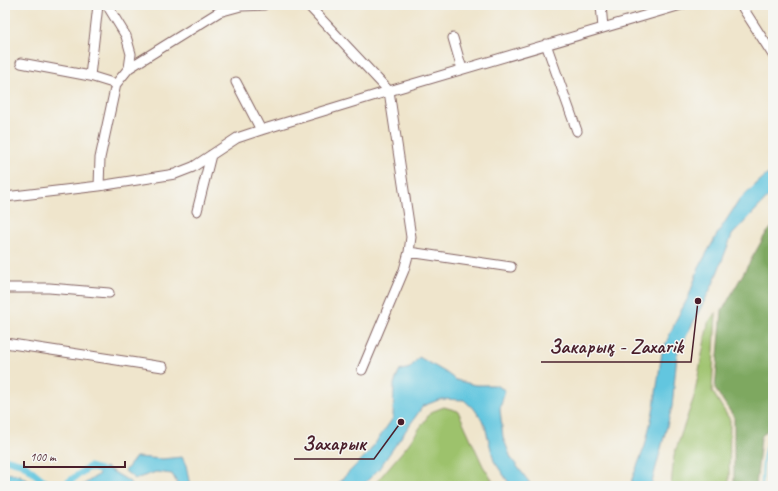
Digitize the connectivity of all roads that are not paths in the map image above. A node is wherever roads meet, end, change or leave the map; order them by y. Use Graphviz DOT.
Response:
graph roads {
  1 [pos="98,5"];
  2 [pos="107,5"];
  3 [pos="264,5"];
  4 [pos="308,5"];
  5 [pos="601,5"];
  6 [pos="681,5"];
  7 [pos="741,5"];
  8 [pos="603,28"];
  9 [pos="453,38"];
  10 [pos="546,44"];
  11 [pos="773,55"];
  12 [pos="21,63"];
  13 [pos="129,68"];
  14 [pos="462,69"];
  15 [pos="90,76"];
  16 [pos="236,82"];
  17 [pos="116,84"];
  18 [pos="389,91"];
  19 [pos="261,130"];
  20 [pos="577,131"];
  21 [pos="211,155"];
  22 [pos="99,186"];
  23 [pos="5,197"];
  24 [pos="197,211"];
  25 [pos="409,252"];
  26 [pos="511,267"];
  27 [pos="5,288"];
  28 [pos="109,293"];
  29 [pos="5,344"];
  30 [pos="164,367"];
  31 [pos="362,370"];
  1 -- 15 [label="street"];
  2 -- 13 [label="street"];
  3 -- 13 [label="street"];
  4 -- 18 [label="street"];
  5 -- 8 [label="street"];
  6 -- 8 [label="street"];
  7 -- 11 [label="street"];
  8 -- 10 [label="street"];
  9 -- 14 [label="street"];
  10 -- 14 [label="street"];
  10 -- 20 [label="street"];
  12 -- 15 [label="street"];
  13 -- 17 [label="street"];
  14 -- 18 [label="street"];
  15 -- 17 [label="street"];
  16 -- 19 [label="street"];
  17 -- 22 [label="street"];
  18 -- 19 [label="street"];
  18 -- 25 [label="street"];
  19 -- 21 [label="street"];
  21 -- 22 [label="street"];
  21 -- 24 [label="street"];
  22 -- 23 [label="street"];
  25 -- 26 [label="street"];
  25 -- 31 [label="street"];
  27 -- 28 [label="street"];
  29 -- 30 [label="street"];
}
